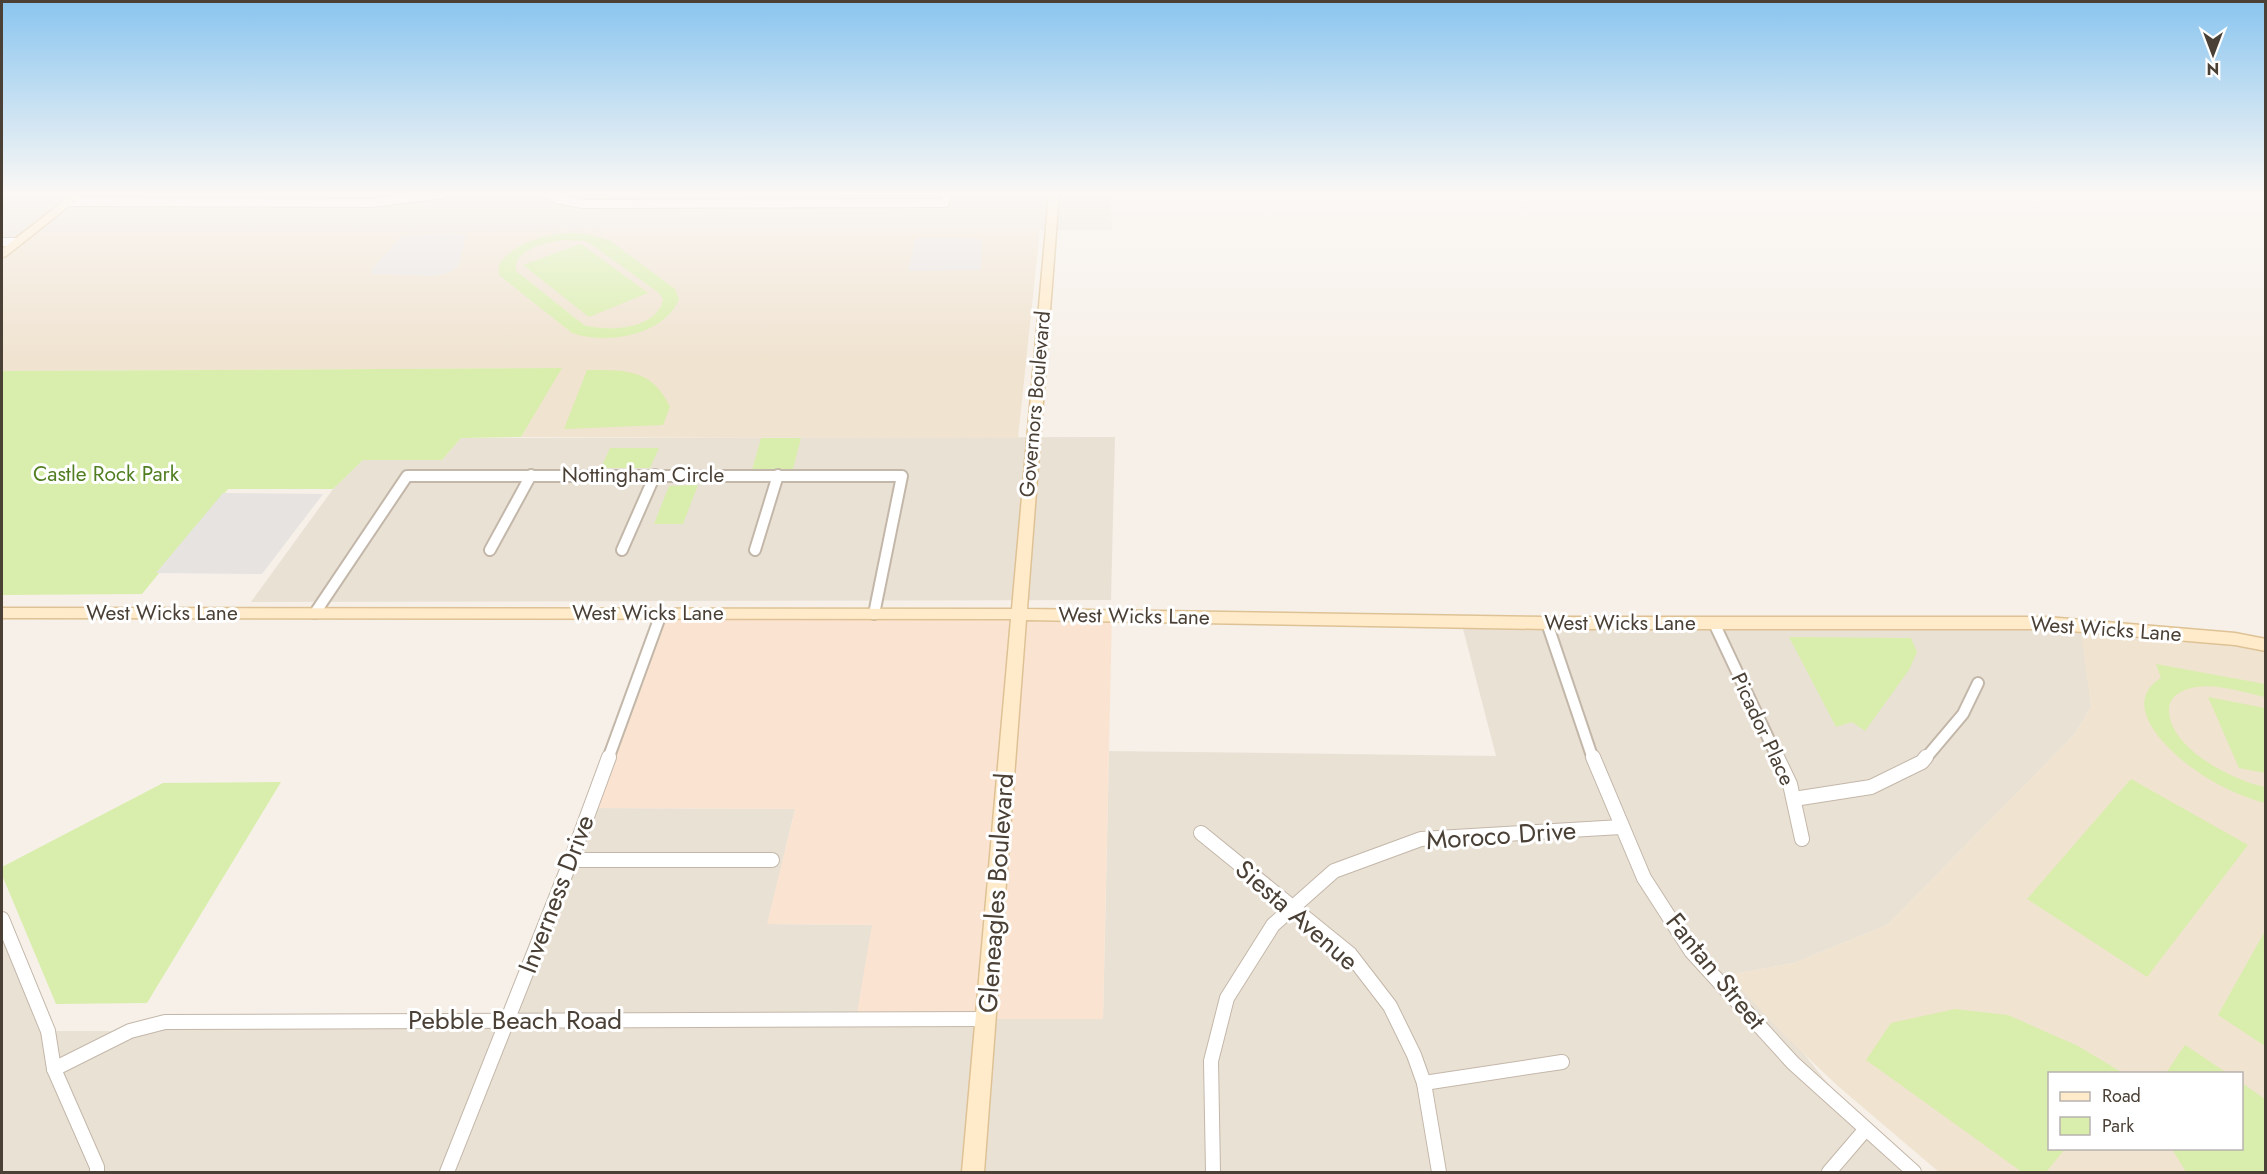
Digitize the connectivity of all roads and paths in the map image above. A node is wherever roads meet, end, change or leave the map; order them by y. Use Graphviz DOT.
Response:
graph roads {
  1 [pos="1048,249"];
  2 [pos="531,475"];
  3 [pos="655,475"];
  4 [pos="778,475"];
  5 [pos="490,550"];
  6 [pos="622,550"];
  7 [pos="755,550"];
  8 [pos="315,612"];
  9 [pos="2,613"];
  10 [pos="661,614"];
  11 [pos="874,614"];
  12 [pos="1019,614"];
  13 [pos="1547,623"];
  14 [pos="1714,623"];
  15 [pos="2265,645"];
  16 [pos="1978,683"];
  17 [pos="1794,799"];
  18 [pos="1621,826"];
  19 [pos="1201,833"];
  20 [pos="1802,839"];
  21 [pos="571,860"];
  22 [pos="772,860"];
  23 [pos="1292,908"];
  24 [pos="2,919"];
  25 [pos="987,1019"];
  26 [pos="506,1020"];
  27 [pos="1562,1062"];
  28 [pos="54,1069"];
  29 [pos="1424,1083"];
  30 [pos="1865,1130"];
  31 [pos="97,1173"];
  32 [pos="447,1173"];
  33 [pos="973,1173"];
  34 [pos="1213,1173"];
  35 [pos="1439,1173"];
  36 [pos="1829,1173"];
  37 [pos="1914,1173"];
  1 -- 12 [label="main road, Governors Boulevard"];
  2 -- 3 [label="street, Nottingham Circle"];
  2 -- 5 [label="street"];
  2 -- 8 [label="street, Nottingham Circle"];
  3 -- 4 [label="street, Nottingham Circle"];
  3 -- 6 [label="street"];
  4 -- 7 [label="street"];
  4 -- 11 [label="street, Nottingham Circle"];
  8 -- 9 [label="main road, West Wicks Lane"];
  8 -- 10 [label="main road, West Wicks Lane"];
  10 -- 11 [label="main road, West Wicks Lane"];
  10 -- 21 [label="street, Inverness Drive"];
  11 -- 12 [label="main road, West Wicks Lane"];
  12 -- 13 [label="main road, West Wicks Lane"];
  12 -- 25 [label="main road, Gleneagles Boulevard"];
  13 -- 14 [label="main road, West Wicks Lane"];
  13 -- 18 [label="street, Fantan Street"];
  14 -- 15 [label="main road, West Wicks Lane"];
  14 -- 17 [label="street, Picador Place"];
  16 -- 17 [label="street"];
  17 -- 20 [label="street, Picador Place"];
  18 -- 23 [label="street, Moroco Drive"];
  18 -- 30 [label="street, Fantan Street"];
  19 -- 23 [label="street, Siesta Avenue"];
  21 -- 22 [label="street"];
  21 -- 26 [label="street, Inverness Drive"];
  23 -- 29 [label="street, Siesta Avenue"];
  23 -- 34 [label="street, Moroco Drive"];
  24 -- 28 [label="street"];
  25 -- 26 [label="street, Pebble Beach Road"];
  25 -- 33 [label="main road, Gleneagles Boulevard"];
  26 -- 28 [label="street, Pebble Beach Road"];
  26 -- 32 [label="street, Inverness Drive"];
  27 -- 29 [label="street"];
  28 -- 31 [label="street"];
  29 -- 35 [label="street, Siesta Avenue"];
  30 -- 36 [label="street"];
  30 -- 37 [label="street, Fantan Street"];
}
